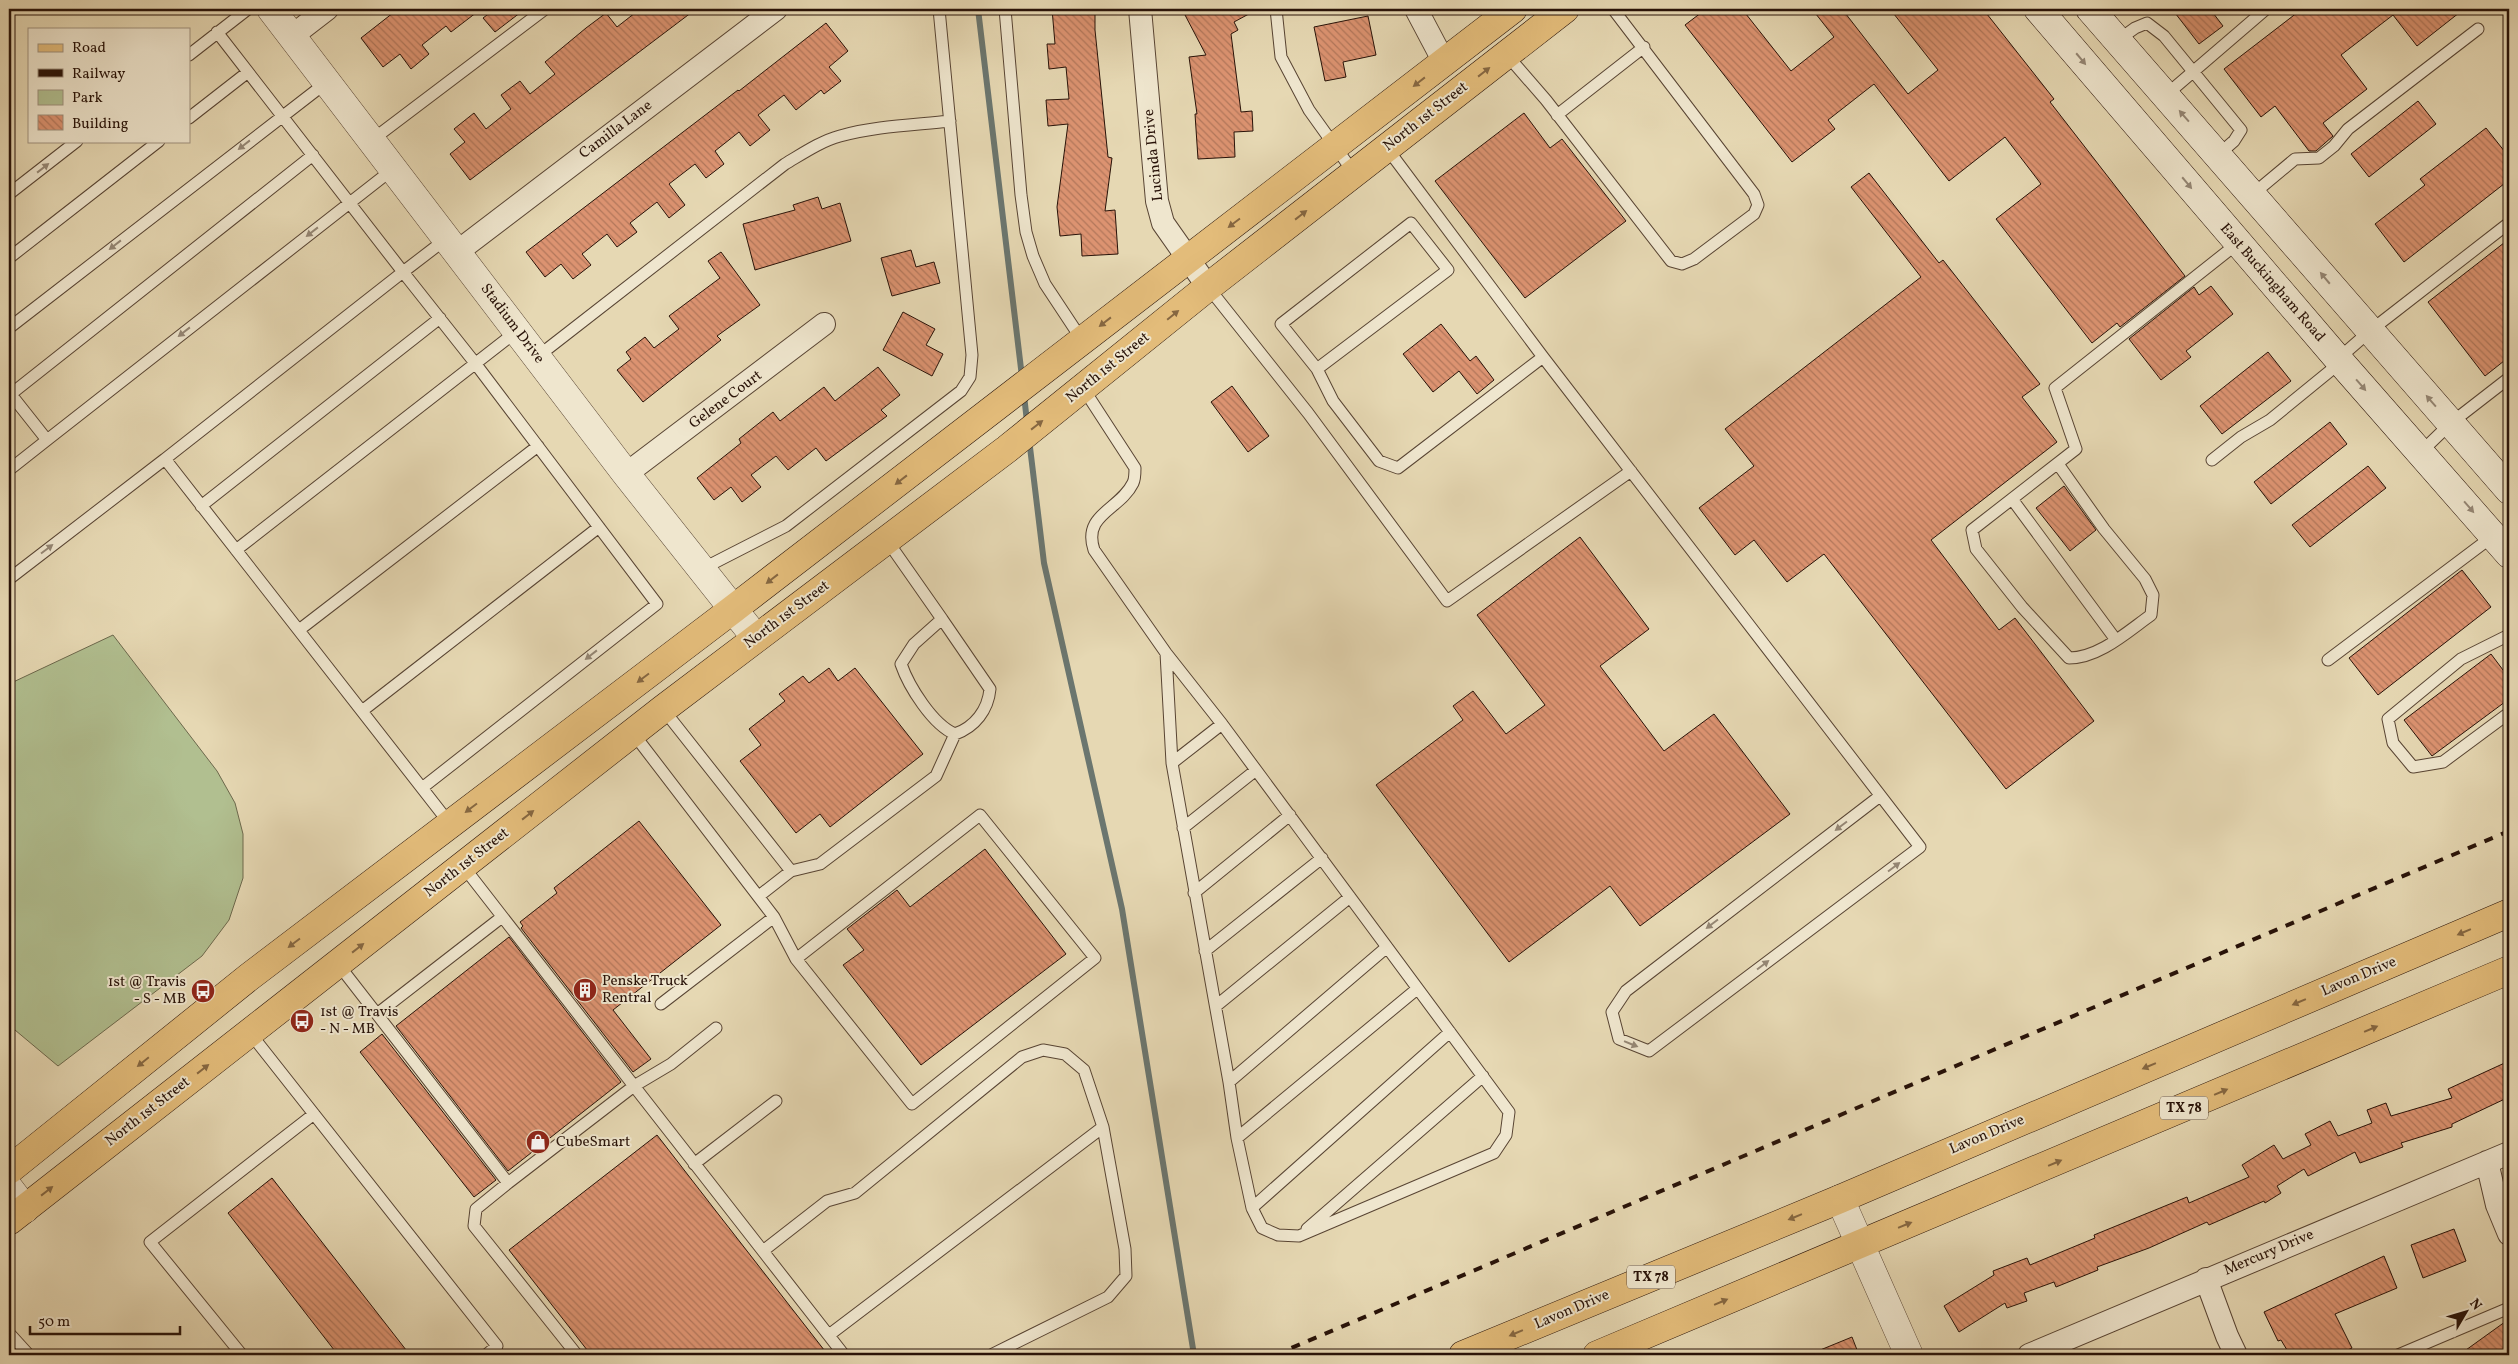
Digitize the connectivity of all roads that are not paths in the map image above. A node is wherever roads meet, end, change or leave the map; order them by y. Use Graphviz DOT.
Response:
graph roads {
  1 [pos="248,9"];
  2 [pos="271,9"];
  3 [pos="327,9"];
  4 [pos="545,9"];
  5 [pos="776,9"];
  6 [pos="939,9"];
  7 [pos="1005,9"];
  8 [pos="1140,9"];
  9 [pos="1276,9"];
  10 [pos="1416,9"];
  11 [pos="1513,9"];
  12 [pos="1565,9"];
  13 [pos="1613,9"];
  14 [pos="2038,9"];
  15 [pos="2080,9"];
  16 [pos="2090,9"];
  17 [pos="2266,9"];
  18 [pos="2478,29"];
  19 [pos="2056,30"];
  20 [pos="217,32"];
  21 [pos="292,36"];
  22 [pos="2117,41"];
  23 [pos="1644,47"];
  24 [pos="190,53"];
  25 [pos="1506,54"];
  26 [pos="1444,62"];
  27 [pos="248,72"];
  28 [pos="2194,72"];
  29 [pos="327,82"];
  30 [pos="2166,95"];
  31 [pos="282,115"];
  32 [pos="1557,115"];
  33 [pos="190,117"];
  34 [pos="950,121"];
  35 [pos="372,140"];
  36 [pos="76,142"];
  37 [pos="158,142"];
  38 [pos="1334,147"];
  39 [pos="1386,147"];
  40 [pos="313,154"];
  41 [pos="2218,154"];
  42 [pos="393,169"];
  43 [pos="1354,173"];
  44 [pos="9,194"];
  45 [pos="2253,194"];
  46 [pos="351,202"];
  47 [pos="2273,217"];
  48 [pos="2509,224"];
  49 [pos="2238,244"];
  50 [pos="451,245"];
  51 [pos="9,258"];
  52 [pos="1187,259"];
  53 [pos="403,272"];
  54 [pos="1208,287"];
  55 [pos="440,318"];
  56 [pos="824,324"];
  57 [pos="9,328"];
  58 [pos="517,331"];
  59 [pos="2370,331"];
  60 [pos="1082,340"];
  61 [pos="537,357"];
  62 [pos="1543,357"];
  63 [pos="2339,360"];
  64 [pos="475,363"];
  65 [pos="1317,369"];
  66 [pos="2509,378"];
  67 [pos="10,393"];
  68 [pos="1075,394"];
  69 [pos="995,407"];
  70 [pos="2450,423"];
  71 [pos="46,440"];
  72 [pos="538,446"];
  73 [pos="2421,452"];
  74 [pos="165,459"];
  75 [pos="2212,460"];
  76 [pos="2058,464"];
  77 [pos="9,470"];
  78 [pos="1631,471"];
  79 [pos="626,474"];
  80 [pos="2507,482"];
  81 [pos="2012,499"];
  82 [pos="202,506"];
  83 [pos="599,527"];
  84 [pos="886,539"];
  85 [pos="2501,545"];
  86 [pos="236,550"];
  87 [pos="702,569"];
  88 [pos="9,579"];
  89 [pos="732,610"];
  90 [pos="942,619"];
  91 [pos="299,630"];
  92 [pos="2509,635"];
  93 [pos="756,638"];
  94 [pos="2116,640"];
  95 [pos="1166,652"];
  96 [pos="2328,660"];
  97 [pos="663,710"];
  98 [pos="362,711"];
  99 [pos="2509,713"];
  100 [pos="1222,724"];
  101 [pos="633,733"];
  102 [pos="955,734"];
  103 [pos="1172,762"];
  104 [pos="1256,770"];
  105 [pos="422,788"];
  106 [pos="1880,796"];
  107 [pos="1290,815"];
  108 [pos="450,824"];
  109 [pos="1183,828"];
  110 [pos="1322,858"];
  111 [pos="463,866"];
  112 [pos="791,870"];
  113 [pos="1194,893"];
  114 [pos="759,896"];
  115 [pos="1350,897"];
  116 [pos="2509,913"];
  117 [pos="502,917"];
  118 [pos="774,917"];
  119 [pos="1388,947"];
  120 [pos="1205,951"];
  121 [pos="796,959"];
  122 [pos="338,964"];
  123 [pos="2509,970"];
  124 [pos="1417,989"];
  125 [pos="223,998"];
  126 [pos="661,1004"];
  127 [pos="1216,1006"];
  128 [pos="376,1014"];
  129 [pos="716,1028"];
  130 [pos="1450,1032"];
  131 [pos="250,1033"];
  132 [pos="1483,1076"];
  133 [pos="1229,1082"];
  134 [pos="634,1086"];
  135 [pos="776,1100"];
  136 [pos="314,1114"];
  137 [pos="1103,1127"];
  138 [pos="1237,1138"];
  139 [pos="2509,1153"];
  140 [pos="2488,1162"];
  141 [pos="694,1164"];
  142 [pos="9,1170"];
  143 [pos="508,1183"];
  144 [pos="1840,1199"];
  145 [pos="14,1206"];
  146 [pos="1252,1208"];
  147 [pos="2509,1234"];
  148 [pos="1299,1236"];
  149 [pos="1860,1244"];
  150 [pos="763,1251"];
  151 [pos="2206,1279"];
  152 [pos="2509,1308"];
  153 [pos="9,1333"];
  154 [pos="829,1335"];
  155 [pos="29,1355"];
  156 [pos="242,1355"];
  157 [pos="486,1355"];
  158 [pos="577,1355"];
  159 [pos="844,1355"];
  160 [pos="991,1355"];
  161 [pos="1463,1355"];
  162 [pos="1597,1355"];
  163 [pos="1908,1355"];
  164 [pos="2029,1355"];
  165 [pos="2236,1355"];
  166 [pos="2398,1355"];
  1 -- 20 [label="lane"];
  2 -- 21 [label="main road, Stadium Drive"];
  3 -- 21 [label="street"];
  4 -- 35 [label="lane"];
  5 -- 50 [label="street, Camilla Lane"];
  6 -- 34 [label="lane"];
  7 -- 60 [label="lane"];
  8 -- 52 [label="street, Lucinda Drive"];
  9 -- 38 [label="lane"];
  10 -- 26 [label="street"];
  11 -- 26 [label="main road"];
  12 -- 25 [label="main road, North 1st Street"];
  13 -- 23 [label="lane"];
  14 -- 19 [label="main road, East Buckingham Road"];
  15 -- 19 [label="main road"];
  16 -- 22 [label="main road"];
  17 -- 28 [label="lane"];
  18 -- 45 [label="lane"];
  19 -- 49 [label="main road, East Buckingham Road, one-way"];
  20 -- 24 [label="lane"];
  20 -- 27 [label="lane"];
  21 -- 29 [label="main road, Stadium Drive"];
  22 -- 28 [label="lane"];
  22 -- 30 [label="main road"];
  23 -- 32 [label="lane"];
  23 -- 32 [label="lane"];
  25 -- 32 [label="lane"];
  39 -- 25 [label="main road, North 1st Street, one-way"];
  26 -- 38 [label="main road, one-way"];
  27 -- 31 [label="lane"];
  27 -- 33 [label="lane"];
  28 -- 30 [label="lane"];
  28 -- 41 [label="lane"];
  29 -- 31 [label="lane"];
  29 -- 35 [label="main road, Stadium Drive"];
  41 -- 30 [label="main road, one-way"];
  31 -- 40 [label="lane"];
  31 -- 57 [label="lane, one-way"];
  34 -- 61 [label="lane"];
  34 -- 87 [label="lane"];
  35 -- 42 [label="main road, Stadium Drive"];
  44 -- 36 [label="lane, one-way"];
  37 -- 51 [label="lane"];
  38 -- 43 [label="lane"];
  38 -- 52 [label="main road, one-way"];
  39 -- 43 [label="main road, North 1st Street"];
  39 -- 62 [label="lane"];
  40 -- 46 [label="lane"];
  40 -- 67 [label="lane"];
  41 -- 45 [label="main road"];
  42 -- 46 [label="lane"];
  42 -- 50 [label="main road, Stadium Drive"];
  54 -- 43 [label="main road, North 1st Street, one-way"];
  45 -- 47 [label="main road"];
  46 -- 53 [label="lane"];
  46 -- 71 [label="lane, one-way"];
  47 -- 49 [label="main road"];
  59 -- 47 [label="main road, one-way"];
  48 -- 59 [label="lane"];
  49 -- 63 [label="main road, East Buckingham Road"];
  49 -- 76 [label="lane"];
  50 -- 53 [label="lane"];
  50 -- 58 [label="main road, Stadium Drive"];
  52 -- 54 [label="street, Lucinda Drive"];
  52 -- 60 [label="main road, one-way"];
  53 -- 55 [label="lane"];
  53 -- 74 [label="lane"];
  68 -- 54 [label="main road, North 1st Street, one-way"];
  54 -- 78 [label="lane"];
  55 -- 64 [label="lane"];
  55 -- 82 [label="lane"];
  56 -- 79 [label="street, Gelene Court"];
  58 -- 61 [label="main road, Stadium Drive"];
  58 -- 64 [label="lane"];
  59 -- 63 [label="lane"];
  70 -- 59 [label="main road, one-way"];
  60 -- 69 [label="main road"];
  61 -- 79 [label="main road, Stadium Drive"];
  62 -- 65 [label="lane"];
  62 -- 78 [label="lane"];
  63 -- 73 [label="main road, East Buckingham Road, one-way"];
  63 -- 75 [label="lane"];
  64 -- 72 [label="lane"];
  64 -- 86 [label="lane"];
  65 -- 65 [label="lane"];
  66 -- 70 [label="lane"];
  67 -- 71 [label="lane"];
  84 -- 68 [label="main road, North 1st Street, one-way"];
  68 -- 95 [label="lane"];
  69 -- 84 [label="main road"];
  69 -- 89 [label="main road, one-way"];
  70 -- 73 [label="lane"];
  70 -- 80 [label="main road"];
  71 -- 77 [label="lane"];
  72 -- 83 [label="lane"];
  72 -- 91 [label="lane"];
  73 -- 85 [label="main road, East Buckingham Road, one-way"];
  74 -- 82 [label="lane"];
  88 -- 74 [label="lane, one-way"];
  76 -- 81 [label="lane"];
  76 -- 94 [label="lane"];
  78 -- 106 [label="lane"];
  79 -- 87 [label="main road, Stadium Drive"];
  81 -- 94 [label="lane"];
  81 -- 94 [label="lane"];
  82 -- 86 [label="lane"];
  83 -- 98 [label="lane"];
  83 -- 105 [label="lane, one-way"];
  84 -- 90 [label="lane"];
  84 -- 93 [label="main road, North 1st Street"];
  85 -- 96 [label="lane"];
  86 -- 91 [label="lane"];
  87 -- 89 [label="main road, Stadium Drive"];
  89 -- 93 [label="main road, Stadium Drive"];
  89 -- 108 [label="main road, one-way"];
  90 -- 102 [label="lane"];
  90 -- 102 [label="lane"];
  91 -- 98 [label="lane"];
  92 -- 99 [label="lane"];
  93 -- 97 [label="main road, North 1st Street"];
  95 -- 100 [label="lane"];
  95 -- 103 [label="lane"];
  97 -- 101 [label="main road, North 1st Street"];
  97 -- 112 [label="lane"];
  98 -- 105 [label="lane"];
  100 -- 103 [label="lane"];
  100 -- 104 [label="lane"];
  111 -- 101 [label="main road, North 1st Street, one-way"];
  101 -- 114 [label="lane"];
  102 -- 112 [label="lane"];
  103 -- 109 [label="lane"];
  104 -- 107 [label="lane"];
  104 -- 109 [label="lane"];
  105 -- 108 [label="lane"];
  106 -- 106 [label="lane, one-way"];
  107 -- 110 [label="lane"];
  107 -- 113 [label="lane"];
  108 -- 125 [label="main road, one-way"];
  109 -- 113 [label="lane"];
  110 -- 115 [label="lane"];
  110 -- 120 [label="lane"];
  111 -- 117 [label="lane"];
  122 -- 111 [label="main road, North 1st Street, one-way"];
  112 -- 114 [label="lane"];
  113 -- 120 [label="lane"];
  114 -- 118 [label="lane"];
  115 -- 119 [label="lane"];
  115 -- 127 [label="lane"];
  116 -- 144 [label="main road, Lavon Drive / TX 78, one-way"];
  117 -- 128 [label="lane"];
  117 -- 134 [label="lane"];
  118 -- 121 [label="lane"];
  118 -- 126 [label="lane"];
  119 -- 124 [label="lane"];
  119 -- 133 [label="lane"];
  120 -- 127 [label="lane"];
  121 -- 121 [label="lane"];
  122 -- 128 [label="lane"];
  122 -- 131 [label="main road, North 1st Street"];
  149 -- 123 [label="main road, TX 78, one-way"];
  124 -- 130 [label="lane"];
  124 -- 138 [label="lane"];
  125 -- 131 [label="main road"];
  125 -- 142 [label="main road, one-way"];
  127 -- 133 [label="lane"];
  128 -- 143 [label="lane"];
  129 -- 134 [label="lane"];
  130 -- 132 [label="lane"];
  130 -- 146 [label="lane"];
  131 -- 136 [label="lane"];
  145 -- 131 [label="main road, North 1st Street, one-way"];
  132 -- 148 [label="lane"];
  132 -- 148 [label="lane"];
  133 -- 138 [label="lane"];
  134 -- 141 [label="lane"];
  134 -- 143 [label="lane"];
  135 -- 141 [label="lane"];
  136 -- 156 [label="lane"];
  136 -- 157 [label="lane"];
  137 -- 150 [label="lane"];
  137 -- 154 [label="lane"];
  137 -- 160 [label="lane"];
  138 -- 146 [label="lane"];
  139 -- 140 [label="street, Mercury Drive"];
  140 -- 147 [label="street"];
  140 -- 151 [label="street, Mercury Drive"];
  141 -- 150 [label="lane"];
  143 -- 158 [label="lane"];
  144 -- 149 [label="main road"];
  144 -- 161 [label="main road, Lavon Drive / TX 78, one-way"];
  146 -- 148 [label="lane"];
  162 -- 149 [label="main road, TX 78, one-way"];
  149 -- 163 [label="main road"];
  150 -- 154 [label="lane"];
  151 -- 164 [label="street, Mercury Drive"];
  151 -- 165 [label="street"];
  152 -- 166 [label="lane"];
  153 -- 155 [label="lane"];
  154 -- 159 [label="lane"];
}
